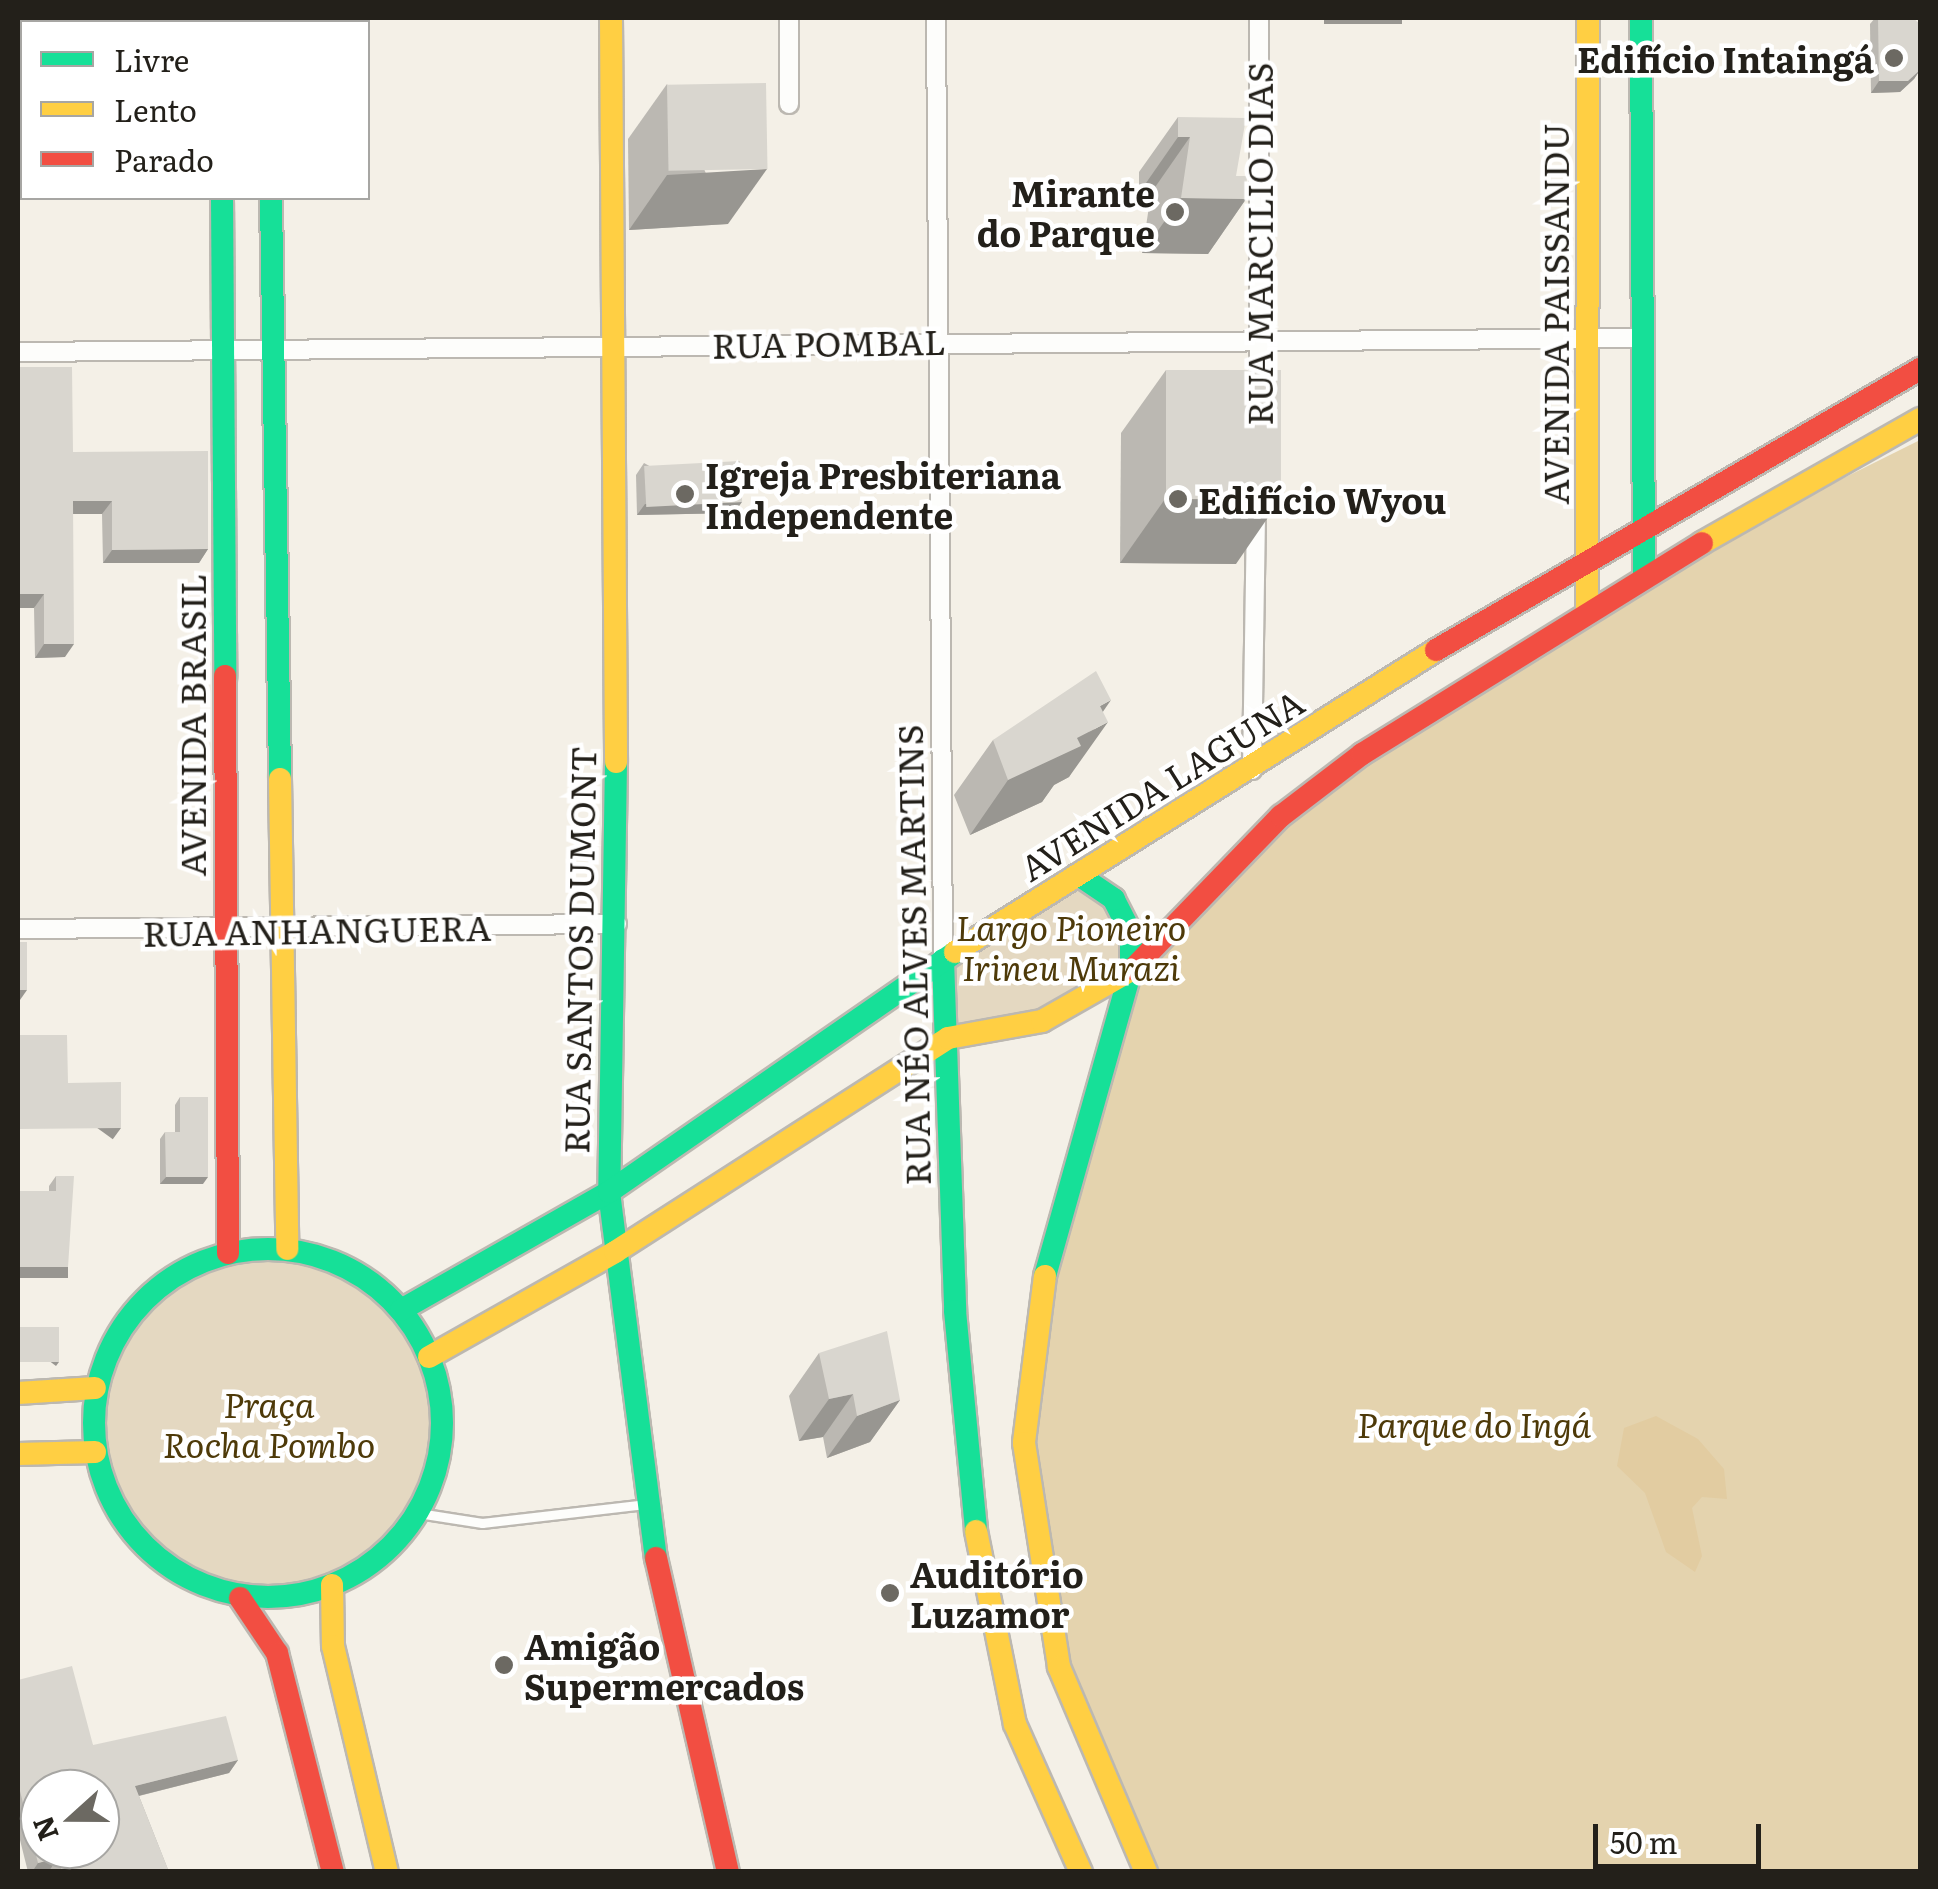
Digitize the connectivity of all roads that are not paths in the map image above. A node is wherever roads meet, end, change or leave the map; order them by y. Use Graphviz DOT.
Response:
graph roads {
  1 [pos="612,18"];
  2 [pos="789,18"];
  3 [pos="936,18"];
  4 [pos="1259,18"];
  5 [pos="1588,18"];
  6 [pos="1640,18"];
  7 [pos="789,104"];
  8 [pos="222,200"];
  9 [pos="271,200"];
  10 [pos="1588,337"];
  11 [pos="942,338"];
  12 [pos="1640,338"];
  13 [pos="1260,339"];
  14 [pos="615,346"];
  15 [pos="18,352"];
  16 [pos="223,353"];
  17 [pos="272,354"];
  18 [pos="1920,369"];
  19 [pos="1258,418"];
  20 [pos="1920,419"];
  21 [pos="1257,496"];
  22 [pos="1640,524"];
  23 [pos="1590,553"];
  24 [pos="1644,578"];
  25 [pos="1587,610"];
  26 [pos="1252,770"];
  27 [pos="1080,876"];
  28 [pos="617,924"];
  29 [pos="18,929"];
  30 [pos="228,933"];
  31 [pos="279,933"];
  32 [pos="943,960"];
  33 [pos="1131,971"];
  34 [pos="948,1038"];
  35 [pos="609,1192"];
  36 [pos="286,1249"];
  37 [pos="615,1252"];
  38 [pos="228,1253"];
  39 [pos="401,1310"];
  40 [pos="429,1357"];
  41 [pos="96,1388"];
  42 [pos="18,1393"];
  43 [pos="95,1452"];
  44 [pos="18,1454"];
  45 [pos="644,1504"];
  46 [pos="418,1513"];
  47 [pos="332,1585"];
  48 [pos="240,1598"];
  49 [pos="332,1872"];
  50 [pos="387,1872"];
  51 [pos="728,1872"];
  52 [pos="1080,1872"];
  53 [pos="1146,1872"];
  1 -- 14 [label="main road, RUA SANTOS DUMONT"];
  2 -- 7 [label="street"];
  3 -- 11 [label="street, RUA NÉO ALVES MARTINS"];
  4 -- 13 [label="street, RUA MARCILIO DIAS"];
  5 -- 10 [label="main road, AVENIDA PAISSANDU"];
  6 -- 12 [label="main road"];
  8 -- 16 [label="main road, AVENIDA BRASIL"];
  9 -- 17 [label="main road"];
  10 -- 12 [label="street, RUA POMBAL"];
  10 -- 13 [label="street, RUA POMBAL"];
  10 -- 23 [label="main road, AVENIDA PAISSANDU"];
  11 -- 13 [label="street, RUA POMBAL"];
  11 -- 14 [label="street, RUA POMBAL"];
  11 -- 32 [label="street, RUA NÉO ALVES MARTINS"];
  12 -- 22 [label="main road"];
  13 -- 19 [label="street, RUA MARCILIO DIAS"];
  14 -- 17 [label="street, RUA POMBAL"];
  14 -- 28 [label="main road, RUA SANTOS DUMONT"];
  15 -- 16 [label="street, RUA POMBAL"];
  16 -- 17 [label="street, RUA POMBAL"];
  16 -- 30 [label="main road, AVENIDA BRASIL"];
  17 -- 31 [label="main road"];
  18 -- 22 [label="main road, AVENIDA LAGUNA"];
  20 -- 24 [label="main road"];
  21 -- 26 [label="street"];
  22 -- 23 [label="main road, AVENIDA LAGUNA"];
  22 -- 24 [label="main road"];
  23 -- 25 [label="main road, AVENIDA PAISSANDU"];
  23 -- 26 [label="main road, AVENIDA LAGUNA"];
  24 -- 25 [label="main road"];
  25 -- 33 [label="main road"];
  26 -- 27 [label="main road, AVENIDA LAGUNA"];
  27 -- 32 [label="main road, AVENIDA LAGUNA"];
  27 -- 33 [label="main road"];
  28 -- 31 [label="street, RUA ANHANGUERA"];
  28 -- 35 [label="main road, RUA SANTOS DUMONT"];
  29 -- 30 [label="street, RUA ANHANGUERA"];
  30 -- 31 [label="street, RUA ANHANGUERA"];
  30 -- 38 [label="main road, AVENIDA BRASIL"];
  31 -- 36 [label="main road"];
  32 -- 34 [label="main road, RUA NÉO ALVES MARTINS"];
  32 -- 35 [label="main road, AVENIDA LAGUNA"];
  33 -- 34 [label="main road"];
  33 -- 53 [label="main road"];
  34 -- 37 [label="main road"];
  34 -- 52 [label="main road, RUA NÉO ALVES MARTINS"];
  35 -- 37 [label="main road, RUA SANTOS DUMONT"];
  35 -- 39 [label="main road, AVENIDA LAGUNA"];
  36 -- 38 [label="main road"];
  36 -- 39 [label="main road"];
  37 -- 40 [label="main road"];
  37 -- 45 [label="main road, RUA SANTOS DUMONT"];
  38 -- 41 [label="main road"];
  39 -- 40 [label="main road"];
  40 -- 46 [label="main road"];
  41 -- 42 [label="main road"];
  41 -- 43 [label="main road"];
  43 -- 44 [label="main road"];
  43 -- 48 [label="main road"];
  45 -- 46 [label="lane"];
  45 -- 51 [label="main road, RUA SANTOS DUMONT"];
  46 -- 47 [label="main road"];
  47 -- 48 [label="main road"];
  47 -- 50 [label="main road"];
  48 -- 49 [label="main road"];
}
